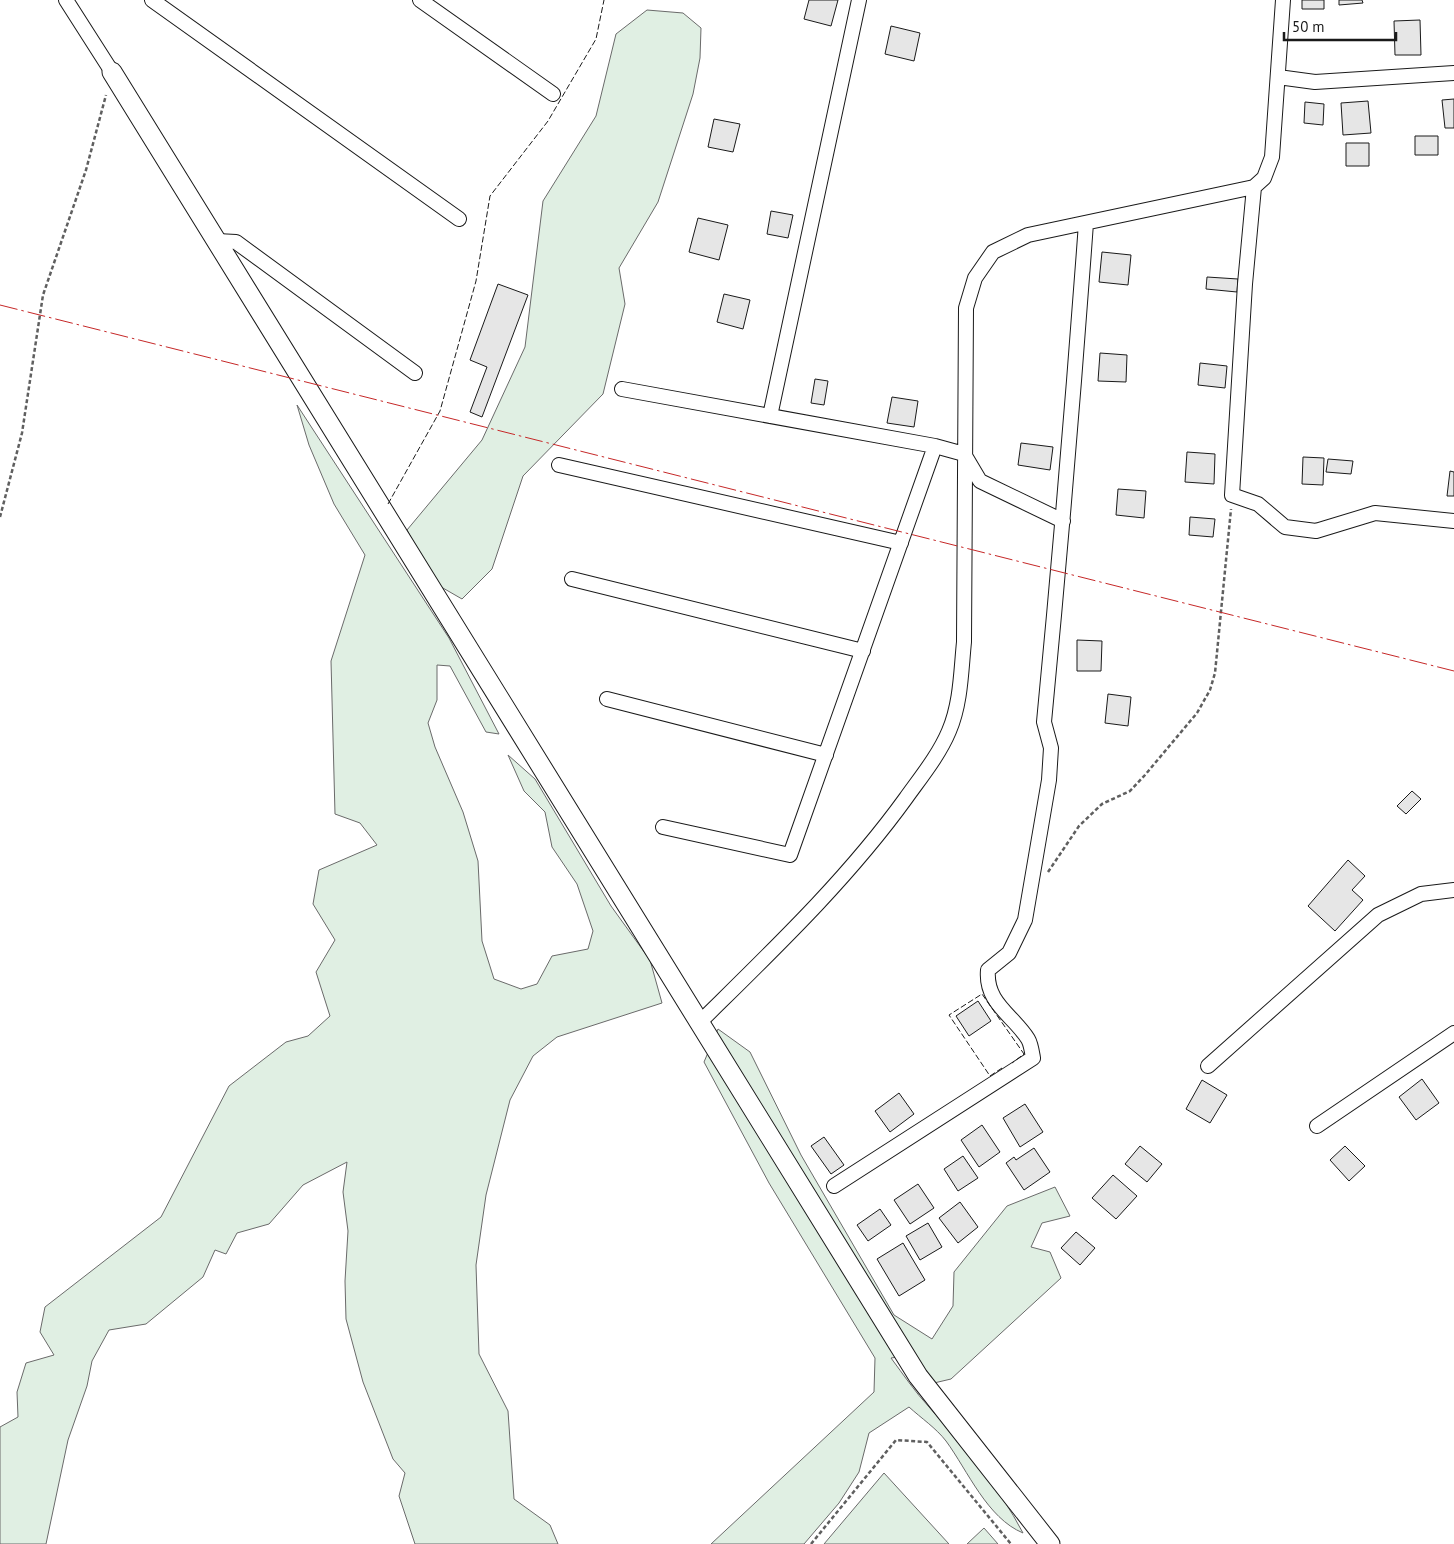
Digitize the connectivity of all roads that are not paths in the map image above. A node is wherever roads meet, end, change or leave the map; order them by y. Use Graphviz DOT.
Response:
graph roads {
  1 [pos="66,0"];
  2 [pos="152,0"];
  3 [pos="420,0"];
  4 [pos="859,0"];
  5 [pos="1283,0"];
  6 [pos="112,72"];
  7 [pos="1454,73"];
  8 [pos="1278,77"];
  9 [pos="553,94"];
  10 [pos="1254,188"];
  11 [pos="459,219"];
  12 [pos="1086,223"];
  13 [pos="216,241"];
  14 [pos="415,373"];
  15 [pos="622,389"];
  16 [pos="770,416"];
  17 [pos="935,446"];
  18 [pos="964,454"];
  19 [pos="559,465"];
  20 [pos="1063,521"];
  21 [pos="1454,521"];
  22 [pos="901,543"];
  23 [pos="572,579"];
  24 [pos="863,651"];
  25 [pos="606,699"];
  26 [pos="826,755"];
  27 [pos="663,826"];
  28 [pos="1454,890"];
  29 [pos="699,1023"];
  30 [pos="1454,1033"];
  31 [pos="1208,1066"];
  32 [pos="1317,1126"];
  33 [pos="834,1186"];
  34 [pos="1050,1544"];
  1 -- 6 [label="street"];
  2 -- 11 [label="street"];
  3 -- 9 [label="street"];
  4 -- 16 [label="street"];
  5 -- 8 [label="street"];
  6 -- 13 [label="street"];
  7 -- 8 [label="street"];
  8 -- 10 [label="street"];
  10 -- 12 [label="street"];
  10 -- 21 [label="street"];
  12 -- 18 [label="street"];
  12 -- 20 [label="street"];
  13 -- 14 [label="street"];
  13 -- 29 [label="street"];
  15 -- 16 [label="street"];
  16 -- 17 [label="street"];
  17 -- 18 [label="street"];
  17 -- 22 [label="street"];
  18 -- 20 [label="street"];
  18 -- 29 [label="street"];
  19 -- 22 [label="street"];
  20 -- 33 [label="street"];
  22 -- 24 [label="street"];
  23 -- 24 [label="street"];
  24 -- 26 [label="street"];
  25 -- 26 [label="street"];
  26 -- 27 [label="street"];
  28 -- 31 [label="street"];
  29 -- 34 [label="street"];
  30 -- 32 [label="street"];
}
